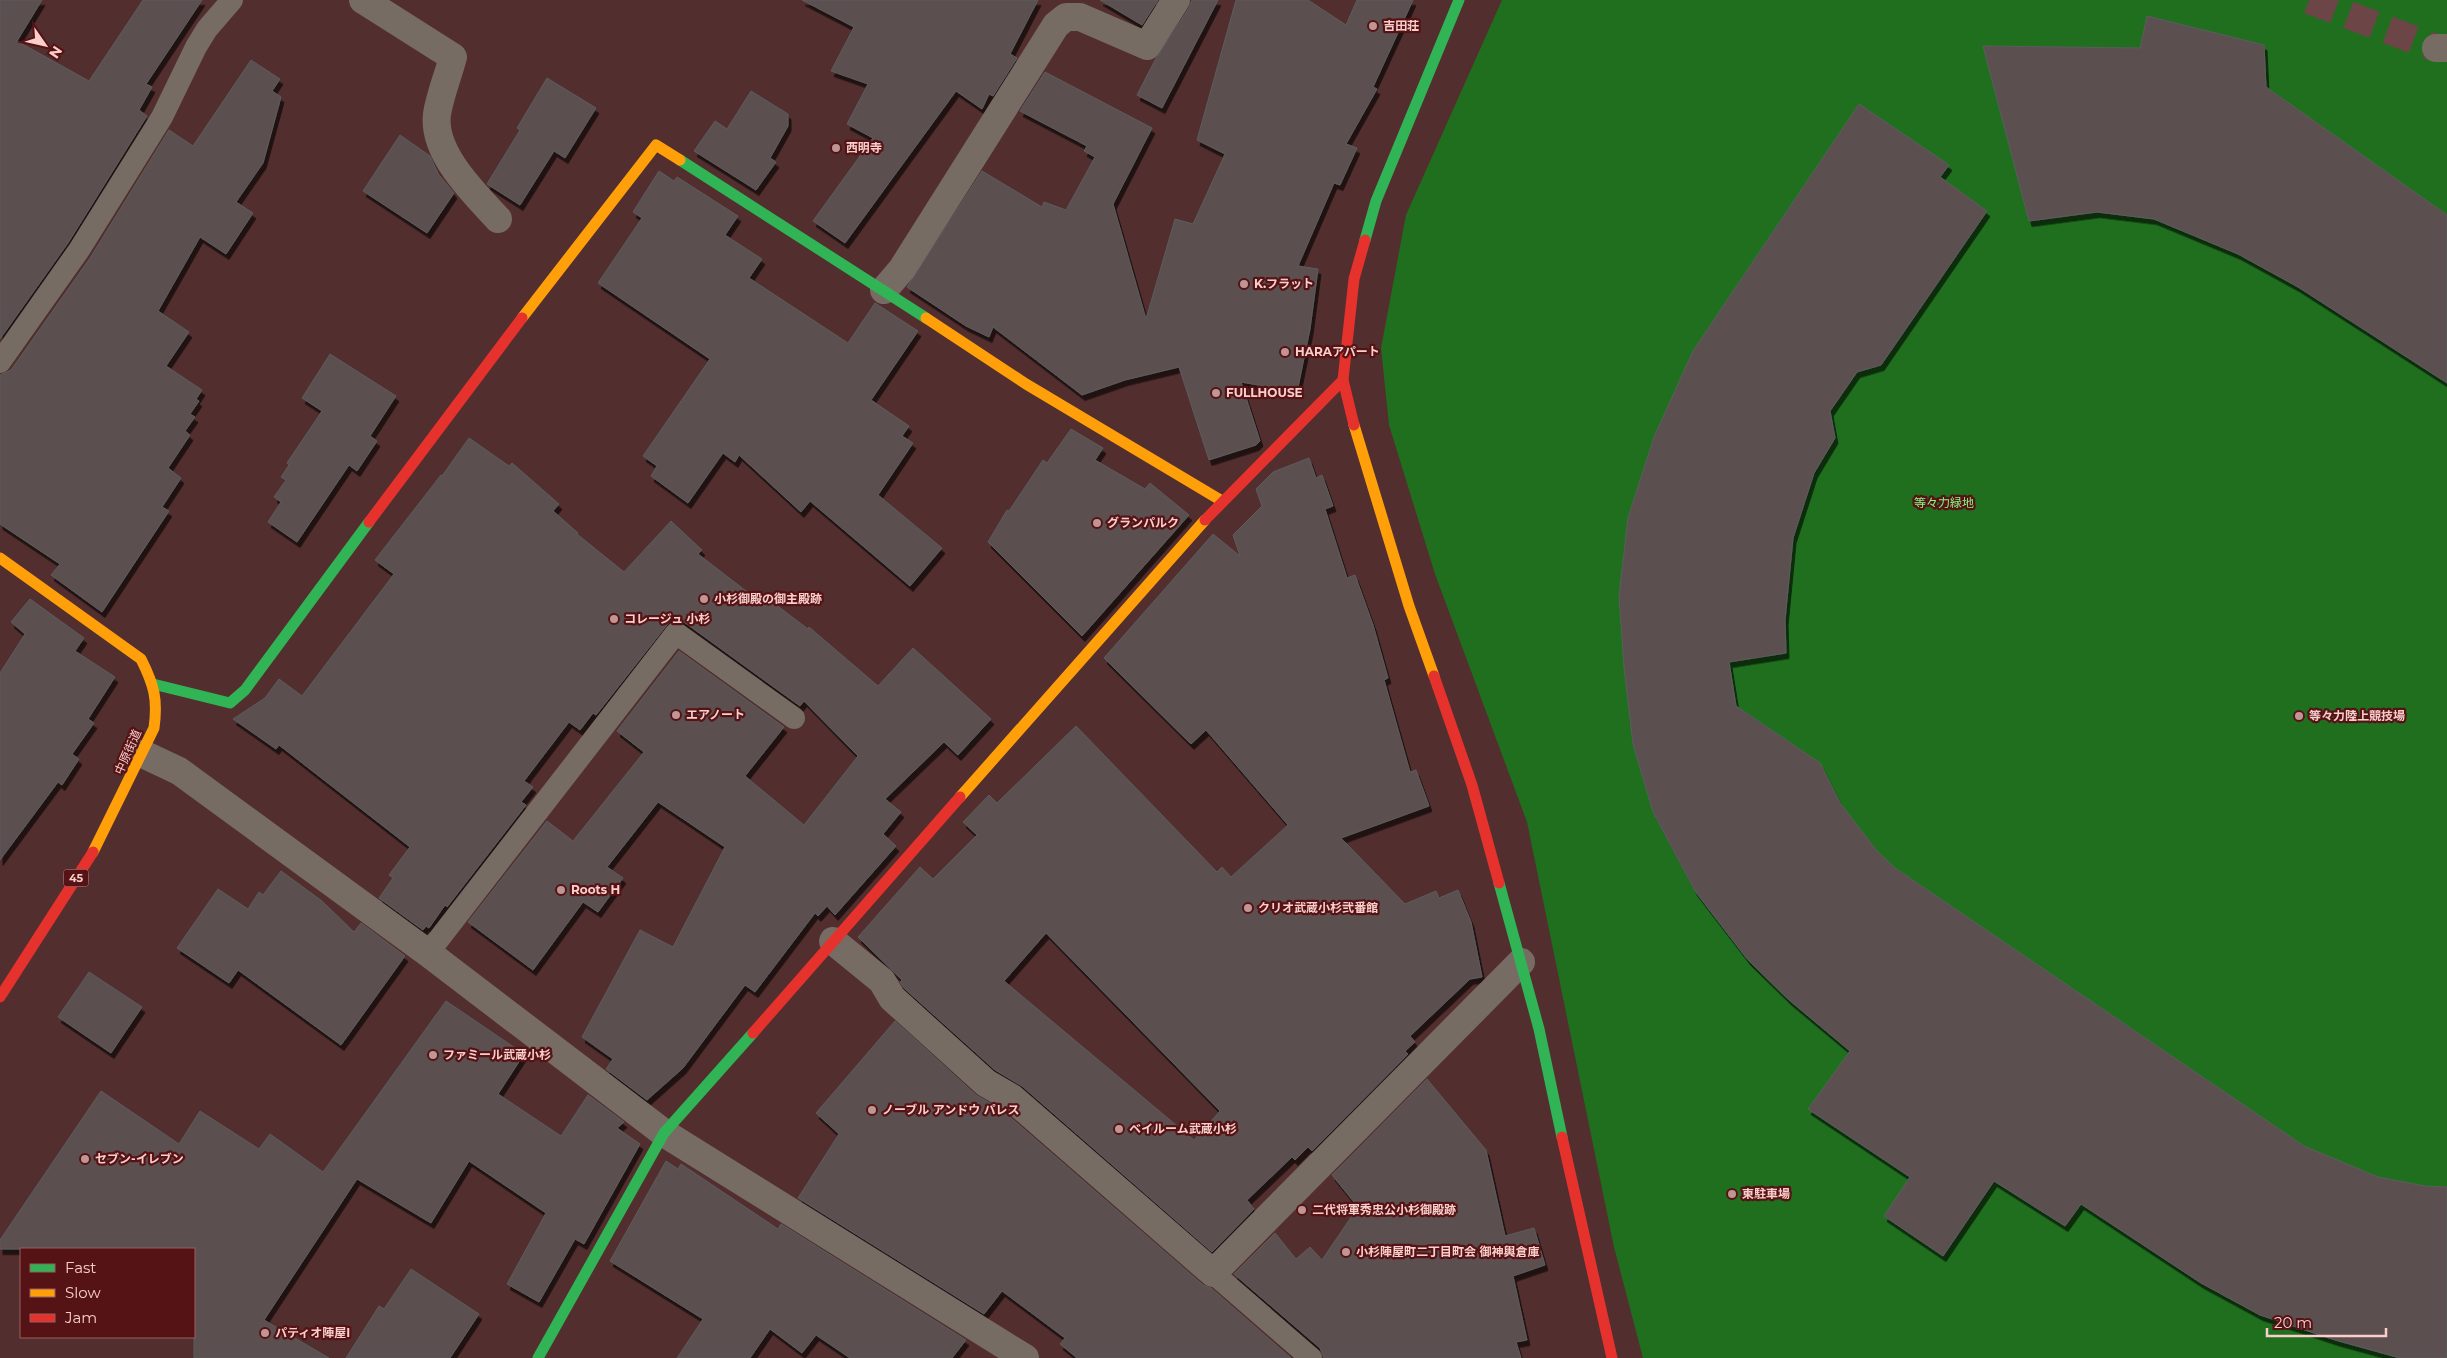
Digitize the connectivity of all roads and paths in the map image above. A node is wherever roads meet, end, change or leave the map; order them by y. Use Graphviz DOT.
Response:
graph roads {
  1 [pos="232,0"];
  2 [pos="363,0"];
  3 [pos="1176,0"];
  4 [pos="1459,0"];
  5 [pos="1064,8"];
  6 [pos="498,219"];
  7 [pos="884,290"];
  8 [pos="0,362"];
  9 [pos="1343,380"];
  10 [pos="1222,500"];
  11 [pos="0,558"];
  12 [pos="153,684"];
  13 [pos="794,718"];
  14 [pos="143,754"];
  15 [pos="833,941"];
  16 [pos="428,953"];
  17 [pos="1521,962"];
  18 [pos="0,997"];
  19 [pos="664,1133"];
  20 [pos="1213,1273"];
  21 [pos="538,1358"];
  22 [pos="1025,1358"];
  23 [pos="1311,1358"];
  24 [pos="1612,1358"];
  1 -- 8 [label="lane"];
  2 -- 6 [label="street"];
  3 -- 5 [label="street"];
  4 -- 9 [label="street"];
  5 -- 7 [label="street"];
  7 -- 10 [label="street"];
  7 -- 12 [label="street"];
  9 -- 10 [label="street"];
  9 -- 17 [label="street"];
  10 -- 15 [label="street"];
  11 -- 12 [label="street, 中原街道 / 45"];
  12 -- 14 [label="street, 中原街道 / 45"];
  13 -- 16 [label="lane"];
  14 -- 16 [label="street"];
  14 -- 18 [label="street, 中原街道 / 45"];
  15 -- 19 [label="street"];
  15 -- 20 [label="street"];
  16 -- 19 [label="street"];
  17 -- 20 [label="street"];
  17 -- 24 [label="street"];
  19 -- 21 [label="street"];
  19 -- 22 [label="street"];
  20 -- 23 [label="lane"];
}
